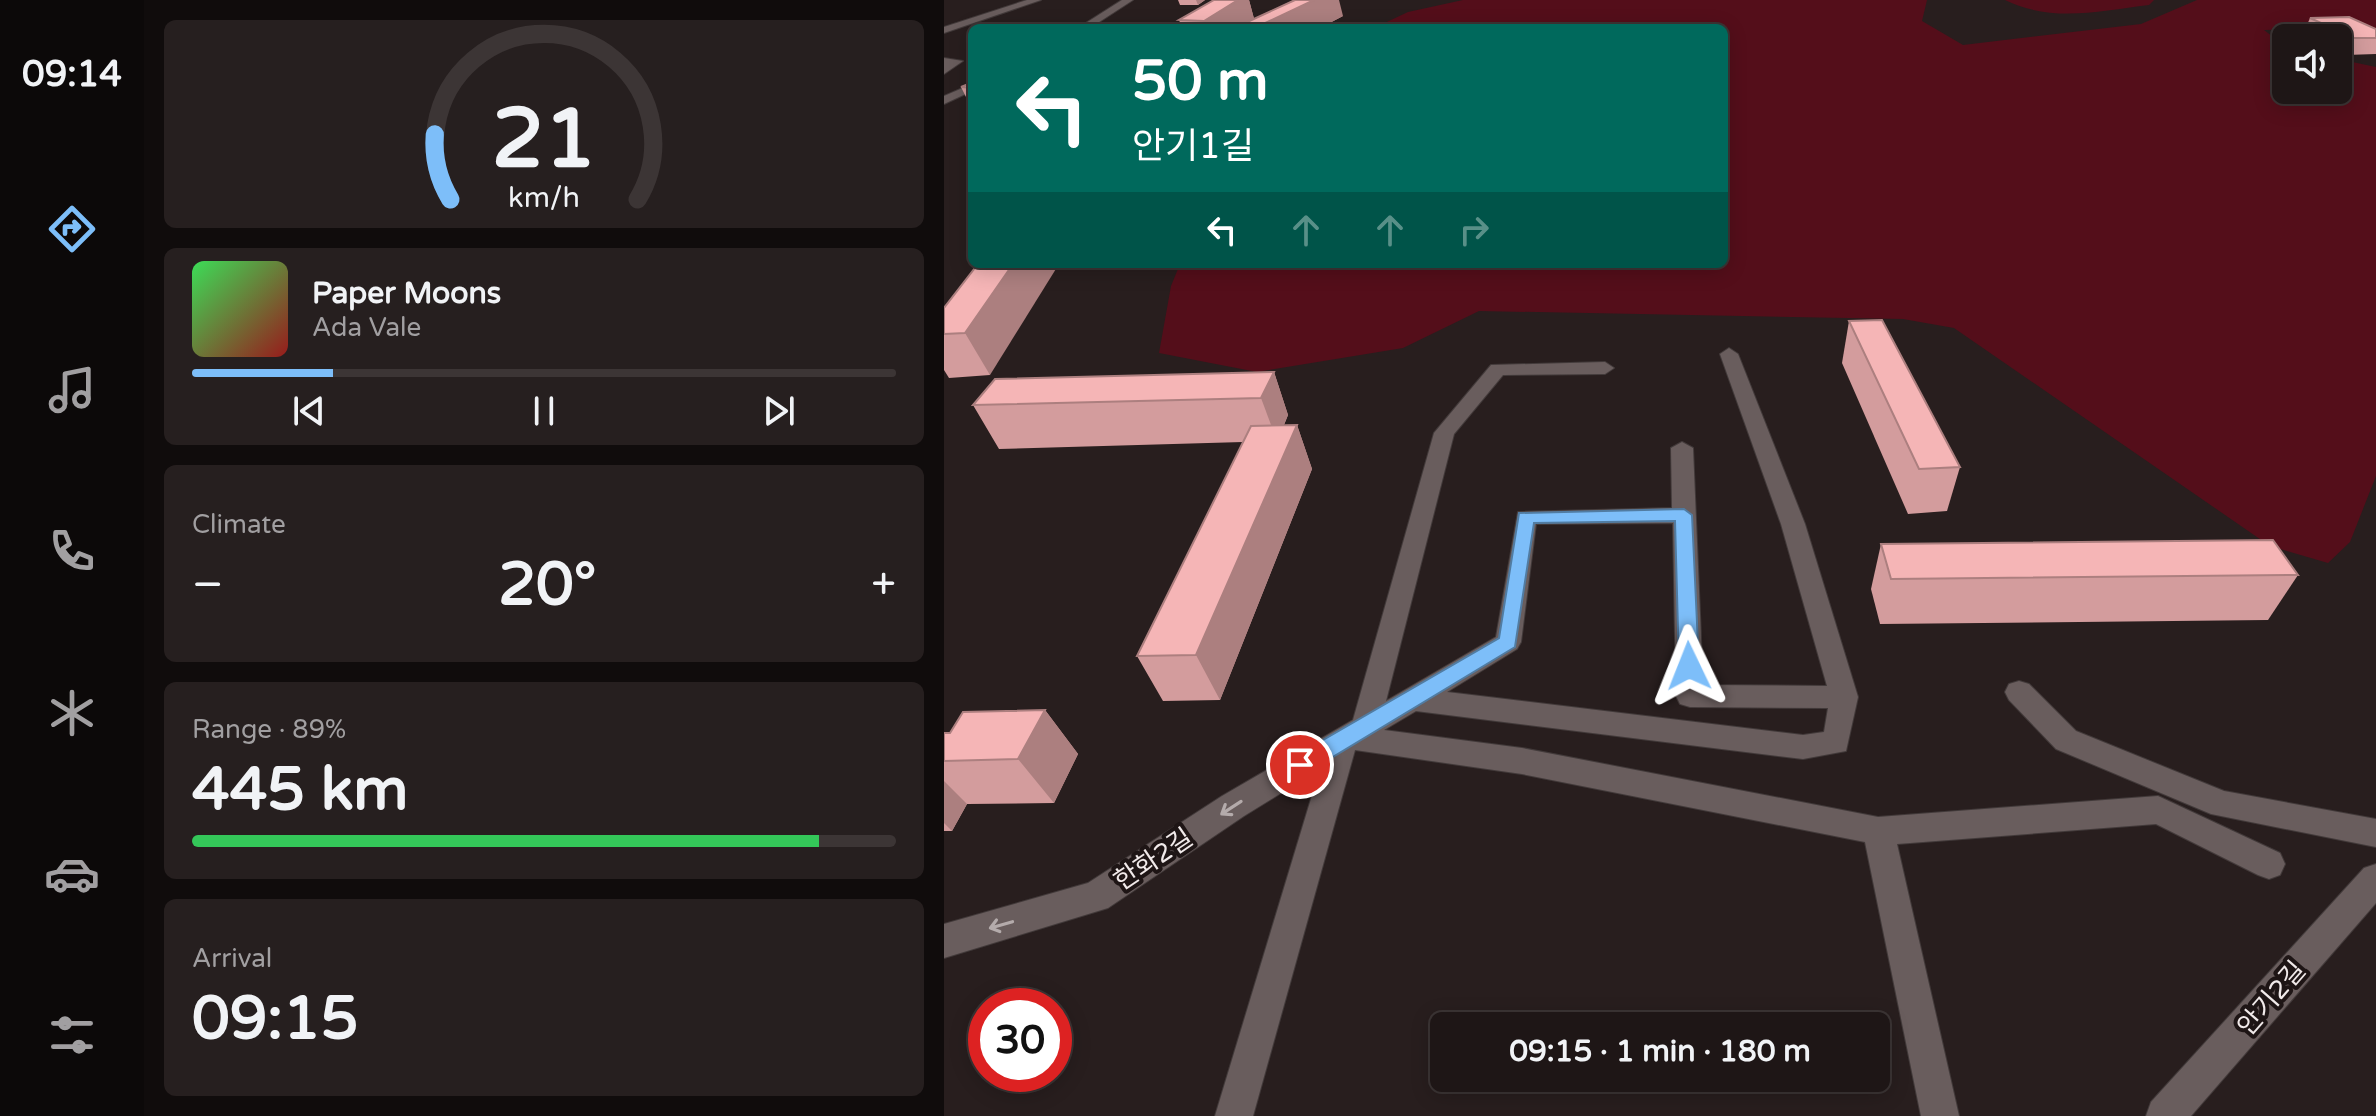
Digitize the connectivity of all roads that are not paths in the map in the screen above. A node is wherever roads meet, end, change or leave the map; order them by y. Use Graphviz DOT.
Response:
graph roads {
  1 [pos="1036,0"];
  2 [pos="1128,0"];
  3 [pos="1089,24"];
  4 [pos="944,30"];
  5 [pos="944,61"];
  6 [pos="944,71"];
  7 [pos="968,89"];
  8 [pos="944,100"];
  9 [pos="1729,354"];
  10 [pos="1605,368"];
  11 [pos="1682,448"];
  12 [pos="1684,515"];
  13 [pos="2019,692"];
  14 [pos="1844,697"];
  15 [pos="1413,699"];
  16 [pos="1355,731"];
  17 [pos="1878,831"];
  18 [pos="2376,833"];
  19 [pos="2269,864"];
  20 [pos="2376,879"];
  21 [pos="944,941"];
  22 [pos="1234,1116"];
  23 [pos="1940,1116"];
  24 [pos="2165,1116"];
  1 -- 4 [label="street"];
  2 -- 3 [label="street"];
  5 -- 6 [label="street"];
  7 -- 8 [label="street"];
  9 -- 14 [label="street"];
  10 -- 16 [label="street"];
  11 -- 12 [label="street"];
  12 -- 14 [label="street"];
  12 -- 15 [label="street, 한화2길"];
  13 -- 18 [label="street"];
  14 -- 15 [label="street"];
  15 -- 16 [label="street, 한화2길"];
  16 -- 17 [label="street"];
  16 -- 21 [label="street, 한화2길, one-way"];
  16 -- 22 [label="street"];
  17 -- 19 [label="street"];
  17 -- 23 [label="street"];
  20 -- 24 [label="street, 안기2길"];
}
